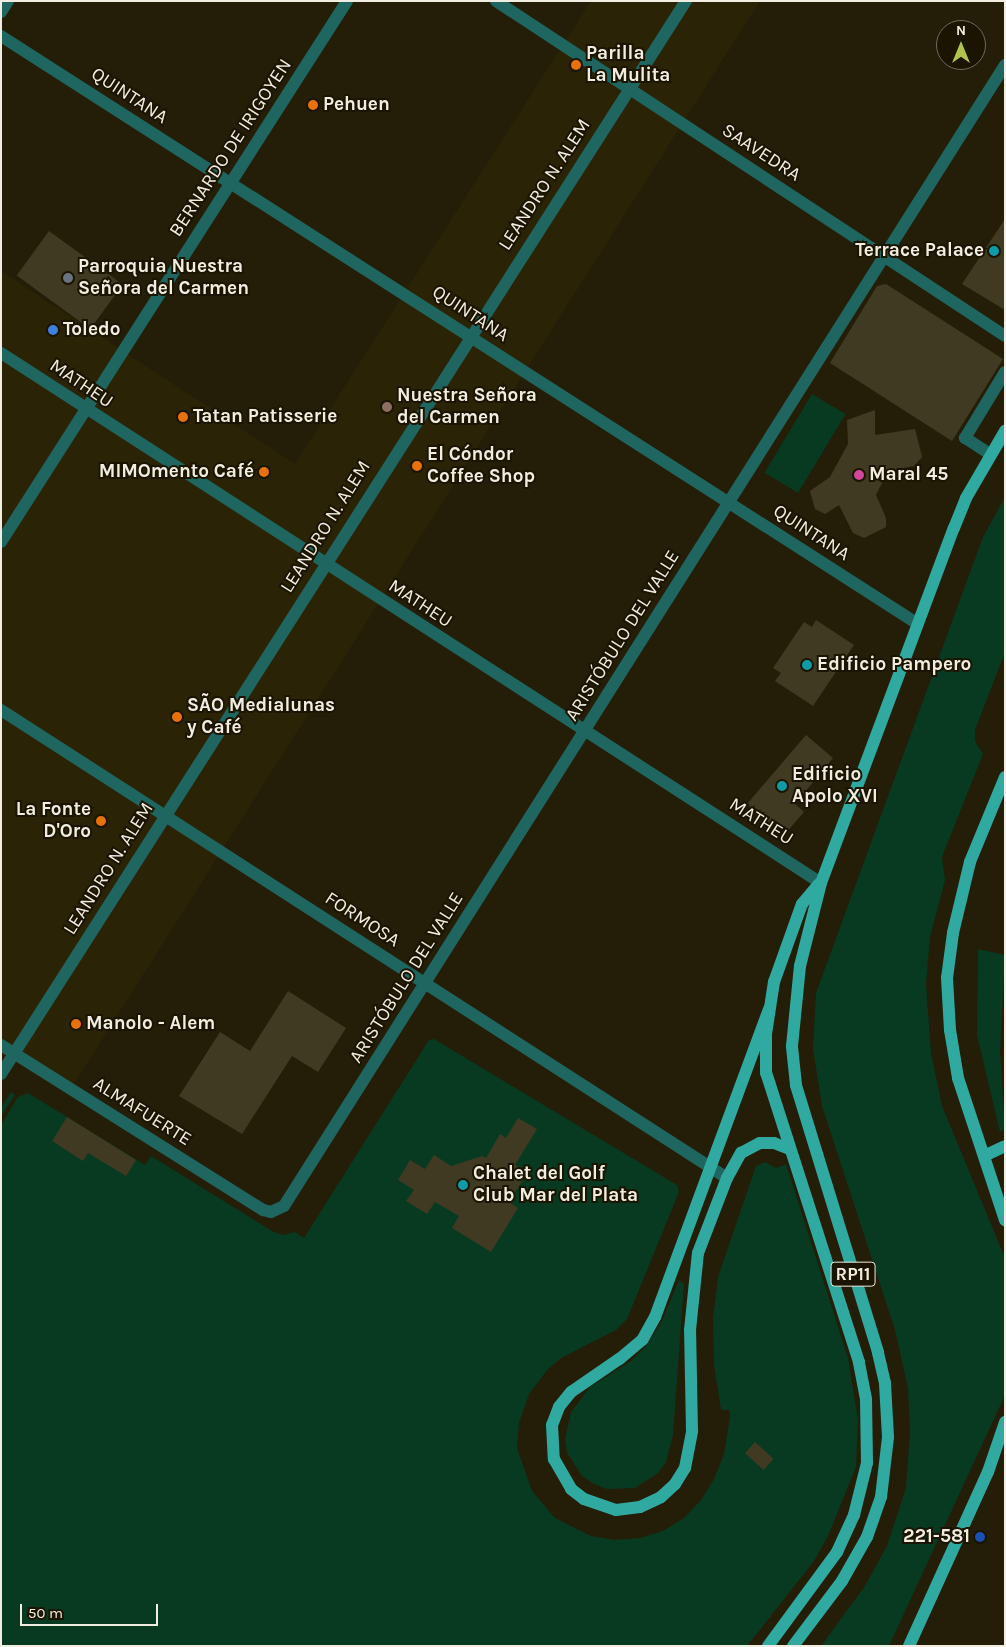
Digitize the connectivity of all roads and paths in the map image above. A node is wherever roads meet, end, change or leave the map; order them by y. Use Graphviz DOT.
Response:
graph roads {
  1 [pos="8,1"];
  2 [pos="347,1"];
  3 [pos="496,1"];
  4 [pos="686,1"];
  5 [pos="1,12"];
  6 [pos="1,36"];
  7 [pos="1005,66"];
  8 [pos="630,89"];
  9 [pos="231,183"];
  10 [pos="884,257"];
  11 [pos="1005,336"];
  12 [pos="470,337"];
  13 [pos="1,353"];
  14 [pos="1005,372"];
  15 [pos="84,409"];
  16 [pos="1005,431"];
  17 [pos="990,454"];
  18 [pos="729,503"];
  19 [pos="1,542"];
  20 [pos="325,564"];
  21 [pos="918,624"];
  22 [pos="1,710"];
  23 [pos="584,732"];
  24 [pos="1005,777"];
  25 [pos="166,815"];
  26 [pos="821,883"];
  27 [pos="425,984"];
  28 [pos="769,1009"];
  29 [pos="1,1045"];
  30 [pos="14,1054"];
  31 [pos="1,1074"];
  32 [pos="1005,1146"];
  33 [pos="790,1149"];
  34 [pos="984,1156"];
  35 [pos="710,1168"];
  36 [pos="727,1178"];
  37 [pos="1005,1194"];
  38 [pos="263,1210"];
  39 [pos="1005,1220"];
  40 [pos="1005,1422"];
  41 [pos="1005,1446"];
  42 [pos="988,1472"];
  43 [pos="768,1646"];
  44 [pos="793,1646"];
  45 [pos="909,1646"];
  1 -- 5 [label="street"];
  2 -- 9 [label="street, BERNARDO DE IRIGOYEN"];
  3 -- 8 [label="street, SAAVEDRA"];
  4 -- 8 [label="street, LEANDRO N. ALEM"];
  6 -- 9 [label="street, QUINTANA"];
  7 -- 10 [label="street, ARISTÓBULO DEL VALLE"];
  8 -- 10 [label="street, SAAVEDRA"];
  8 -- 12 [label="street, LEANDRO N. ALEM"];
  9 -- 12 [label="street, QUINTANA"];
  9 -- 15 [label="street, BERNARDO DE IRIGOYEN"];
  10 -- 11 [label="street, SAAVEDRA"];
  10 -- 18 [label="street, ARISTÓBULO DEL VALLE"];
  12 -- 18 [label="street, QUINTANA"];
  12 -- 20 [label="street, LEANDRO N. ALEM"];
  13 -- 15 [label="street, MATHEU"];
  14 -- 17 [label="street"];
  15 -- 19 [label="street, BERNARDO DE IRIGOYEN"];
  15 -- 20 [label="street, MATHEU"];
  16 -- 17 [label="main road, RP11"];
  17 -- 21 [label="main road, RP11"];
  18 -- 21 [label="street, QUINTANA"];
  18 -- 23 [label="street, ARISTÓBULO DEL VALLE"];
  20 -- 23 [label="street, MATHEU"];
  20 -- 25 [label="street, LEANDRO N. ALEM"];
  21 -- 26 [label="main road, RP11"];
  22 -- 25 [label="street, FORMOSA"];
  23 -- 26 [label="street, MATHEU"];
  23 -- 27 [label="street, ARISTÓBULO DEL VALLE"];
  24 -- 34 [label="main road"];
  25 -- 27 [label="street, FORMOSA"];
  25 -- 30 [label="street, LEANDRO N. ALEM"];
  26 -- 28 [label="main road, RP11"];
  26 -- 44 [label="main road, RP11"];
  27 -- 35 [label="street, FORMOSA"];
  27 -- 38 [label="street, ARISTÓBULO DEL VALLE"];
  28 -- 33 [label="main road, RP11"];
  28 -- 35 [label="main road"];
  29 -- 30 [label="street, ALMAFUERTE"];
  30 -- 31 [label="street, LEANDRO N. ALEM"];
  30 -- 38 [label="street, ALMAFUERTE"];
  32 -- 34 [label="main road"];
  33 -- 36 [label="main road"];
  33 -- 43 [label="main road, RP11"];
  34 -- 37 [label="main road"];
  34 -- 39 [label="main road"];
  35 -- 36 [label="street, FORMOSA"];
  35 -- 36 [label="main road"];
  40 -- 42 [label="main road"];
  41 -- 42 [label="main road"];
  42 -- 45 [label="main road"];
}
